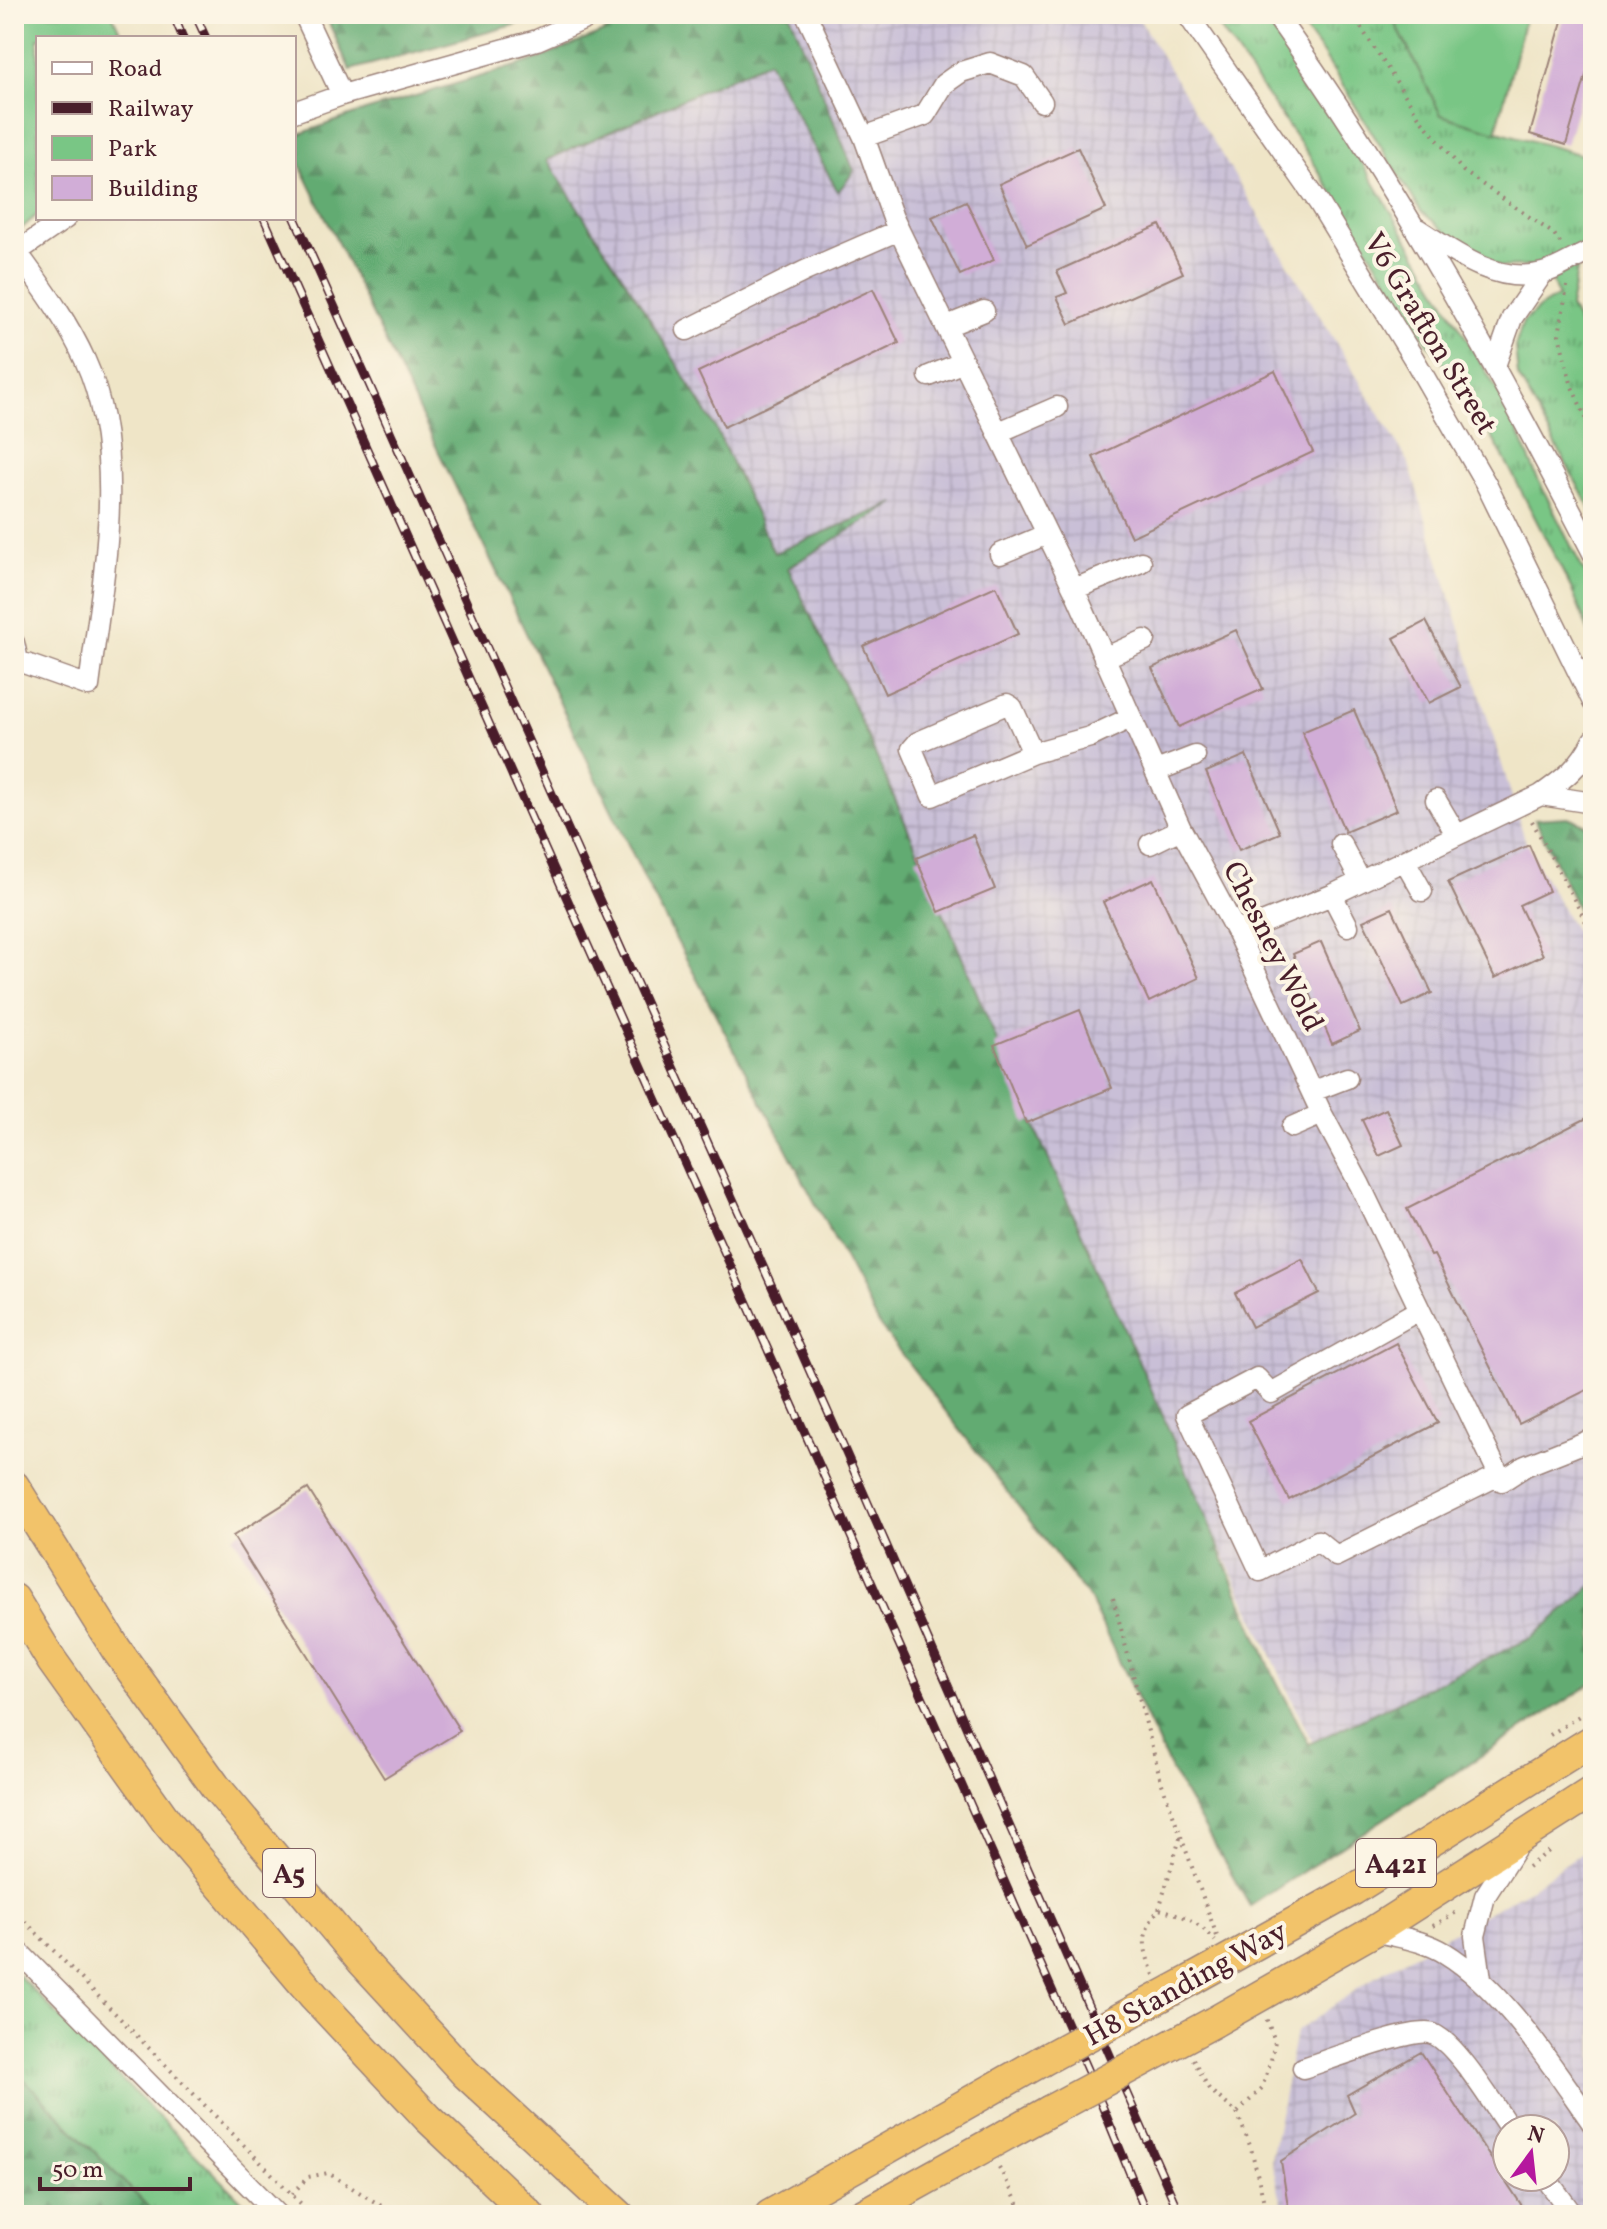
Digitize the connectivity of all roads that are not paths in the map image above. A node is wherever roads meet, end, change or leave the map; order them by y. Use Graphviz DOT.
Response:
graph roads {
  1 [pos="304,14"];
  2 [pos="596,14"];
  3 [pos="806,14"];
  4 [pos="1187,14"];
  5 [pos="1275,14"];
  6 [pos="342,95"];
  7 [pos="1042,102"];
  8 [pos="298,110"];
  9 [pos="864,137"];
  10 [pos="63,220"];
  11 [pos="1413,226"];
  12 [pos="899,230"];
  13 [pos="1593,250"];
  14 [pos="15,253"];
  15 [pos="1543,273"];
  16 [pos="984,311"];
  17 [pos="947,326"];
  18 [pos="687,330"];
  19 [pos="964,362"];
  20 [pos="1495,366"];
  21 [pos="929,376"];
  22 [pos="1057,407"];
  23 [pos="999,432"];
  24 [pos="1047,534"];
  25 [pos="1593,553"];
  26 [pos="1000,554"];
  27 [pos="1141,562"];
  28 [pos="1074,589"];
  29 [pos="1145,640"];
  30 [pos="14,643"];
  31 [pos="1104,658"];
  32 [pos="1592,701"];
  33 [pos="1593,717"];
  34 [pos="1130,718"];
  35 [pos="1593,740"];
  36 [pos="1033,753"];
  37 [pos="1195,756"];
  38 [pos="1156,771"];
  39 [pos="1436,800"];
  40 [pos="1532,800"];
  41 [pos="1593,803"];
  42 [pos="1181,829"];
  43 [pos="1456,834"];
  44 [pos="1150,844"];
  45 [pos="1341,844"];
  46 [pos="1405,861"];
  47 [pos="1360,880"];
  48 [pos="1422,891"];
  49 [pos="1332,895"];
  50 [pos="1348,926"];
  51 [pos="1237,933"];
  52 [pos="1347,1078"];
  53 [pos="1313,1091"];
  54 [pos="1322,1114"];
  55 [pos="1292,1127"];
  56 [pos="1419,1310"];
  57 [pos="1593,1439"];
  58 [pos="1499,1475"];
  59 [pos="14,1486"];
  60 [pos="14,1599"];
  61 [pos="1593,1740"];
  62 [pos="1593,1791"];
  63 [pos="1526,1833"];
  64 [pos="1374,1931"];
  65 [pos="14,1947"];
  66 [pos="1481,1979"];
  67 [pos="1303,2068"];
  68 [pos="1498,2113"];
  69 [pos="1593,2124"];
  70 [pos="1557,2193"];
  71 [pos="772,2214"];
  72 [pos="278,2215"];
  73 [pos="530,2215"];
  74 [pos="619,2215"];
  75 [pos="862,2215"];
  76 [pos="1573,2215"];
  1 -- 6 [label="street"];
  2 -- 6 [label="street"];
  3 -- 9 [label="street, Chesney Wold"];
  4 -- 32 [label="street, V6 Grafton Street"];
  5 -- 11 [label="street, V6 Grafton Street"];
  6 -- 8 [label="street"];
  7 -- 9 [label="street"];
  9 -- 12 [label="street, Chesney Wold"];
  10 -- 14 [label="street"];
  11 -- 15 [label="street"];
  11 -- 20 [label="street, V6 Grafton Street"];
  12 -- 17 [label="street, Chesney Wold"];
  12 -- 18 [label="street"];
  13 -- 15 [label="street"];
  14 -- 30 [label="street"];
  15 -- 20 [label="street"];
  16 -- 17 [label="street"];
  17 -- 19 [label="street, Chesney Wold"];
  19 -- 21 [label="street"];
  19 -- 23 [label="street, Chesney Wold"];
  20 -- 25 [label="street, V6 Grafton Street"];
  22 -- 23 [label="street"];
  23 -- 24 [label="street, Chesney Wold"];
  24 -- 26 [label="street"];
  24 -- 28 [label="street, Chesney Wold"];
  27 -- 28 [label="street"];
  28 -- 31 [label="street, Chesney Wold"];
  29 -- 31 [label="street"];
  31 -- 34 [label="street, Chesney Wold"];
  32 -- 33 [label="street"];
  34 -- 36 [label="street"];
  34 -- 38 [label="street, Chesney Wold"];
  35 -- 40 [label="street"];
  36 -- 36 [label="street"];
  37 -- 38 [label="street"];
  38 -- 42 [label="street, Chesney Wold"];
  39 -- 43 [label="street"];
  40 -- 41 [label="street"];
  40 -- 43 [label="street"];
  42 -- 44 [label="street"];
  42 -- 51 [label="street, Chesney Wold"];
  43 -- 46 [label="street"];
  45 -- 47 [label="street"];
  46 -- 47 [label="street"];
  46 -- 48 [label="street"];
  47 -- 49 [label="street"];
  49 -- 50 [label="street"];
  49 -- 51 [label="street"];
  51 -- 53 [label="street, Chesney Wold"];
  52 -- 53 [label="street"];
  53 -- 54 [label="street, Chesney Wold"];
  54 -- 55 [label="street"];
  54 -- 56 [label="street, Chesney Wold"];
  56 -- 58 [label="street, Chesney Wold"];
  56 -- 58 [label="street"];
  57 -- 58 [label="street"];
  59 -- 74 [label="highway, A5"];
  60 -- 73 [label="highway, A5"];
  61 -- 71 [label="highway, H8 Standing Way / A421, bridge"];
  62 -- 63 [label="highway, H8 Standing Way / A421"];
  63 -- 64 [label="highway, H8 Standing Way / A421"];
  63 -- 66 [label="street"];
  64 -- 66 [label="street"];
  64 -- 75 [label="highway, H8 Standing Way / A421, bridge"];
  65 -- 72 [label="street"];
  66 -- 69 [label="street"];
  67 -- 68 [label="street"];
  70 -- 76 [label="street"];
}
